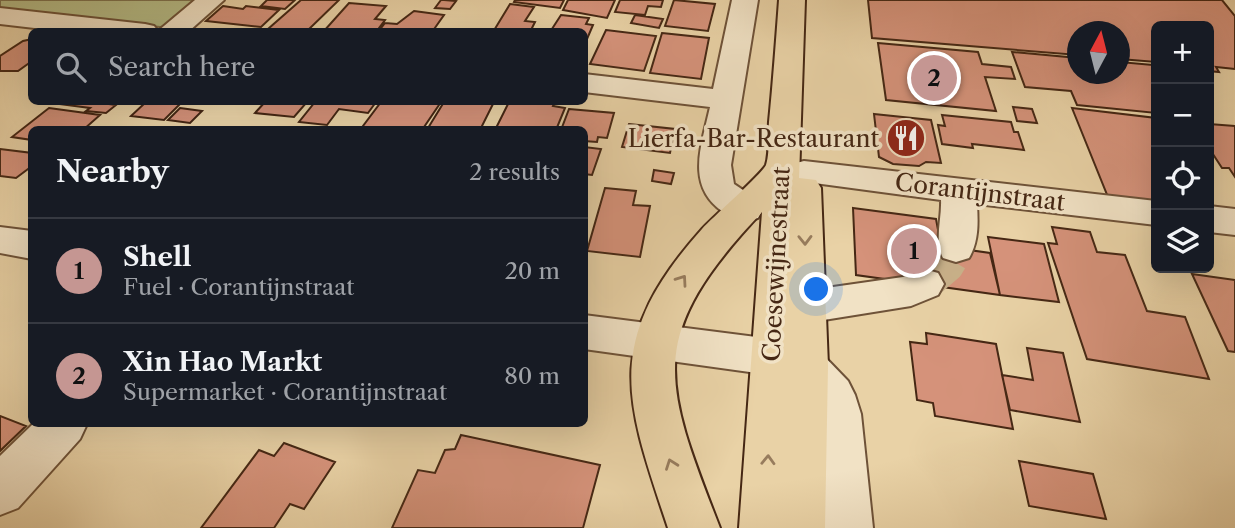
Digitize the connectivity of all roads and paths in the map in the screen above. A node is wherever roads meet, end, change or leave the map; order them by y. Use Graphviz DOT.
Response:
graph roads {
  1 [pos="211,0"];
  2 [pos="744,0"];
  3 [pos="792,0"];
  4 [pos="809,0"];
  5 [pos="0,16"];
  6 [pos="109,28"];
  7 [pos="176,28"];
  8 [pos="588,83"];
  9 [pos="727,100"];
  10 [pos="793,170"];
  11 [pos="958,190"];
  12 [pos="745,209"];
  13 [pos="1151,212"];
  14 [pos="1214,220"];
  15 [pos="1235,222"];
  16 [pos="0,240"];
  17 [pos="28,244"];
  18 [pos="956,248"];
  19 [pos="924,284"];
  20 [pos="805,307"];
  21 [pos="588,333"];
  22 [pos="655,342"];
  23 [pos="788,362"];
  24 [pos="61,427"];
  25 [pos="0,491"];
  26 [pos="694,528"];
  27 [pos="765,528"];
  28 [pos="799,528"];
  29 [pos="847,528"];
  1 -- 7 [label="street"];
  2 -- 9 [label="street"];
  3 -- 10 [label="main road, Coesewijnestraat"];
  4 -- 10 [label="main road, Coesewijnestraat"];
  5 -- 6 [label="street"];
  8 -- 9 [label="street"];
  9 -- 12 [label="street"];
  10 -- 11 [label="street, Corantijnstraat"];
  10 -- 12 [label="main road"];
  10 -- 20 [label="main road, Coesewijnestraat, one-way"];
  10 -- 23 [label="main road, Coesewijnestraat"];
  11 -- 13 [label="street, Corantijnstraat"];
  11 -- 18 [label="street"];
  22 -- 12 [label="main road, one-way"];
  14 -- 15 [label="street"];
  16 -- 17 [label="street"];
  19 -- 20 [label="street"];
  20 -- 23 [label="main road, Coesewijnestraat"];
  21 -- 22 [label="street"];
  22 -- 23 [label="street"];
  26 -- 22 [label="main road, one-way"];
  27 -- 23 [label="main road, Coesewijnestraat, one-way"];
  23 -- 28 [label="main road, Coesewijnestraat"];
  23 -- 29 [label="street"];
  24 -- 25 [label="street"];
}
